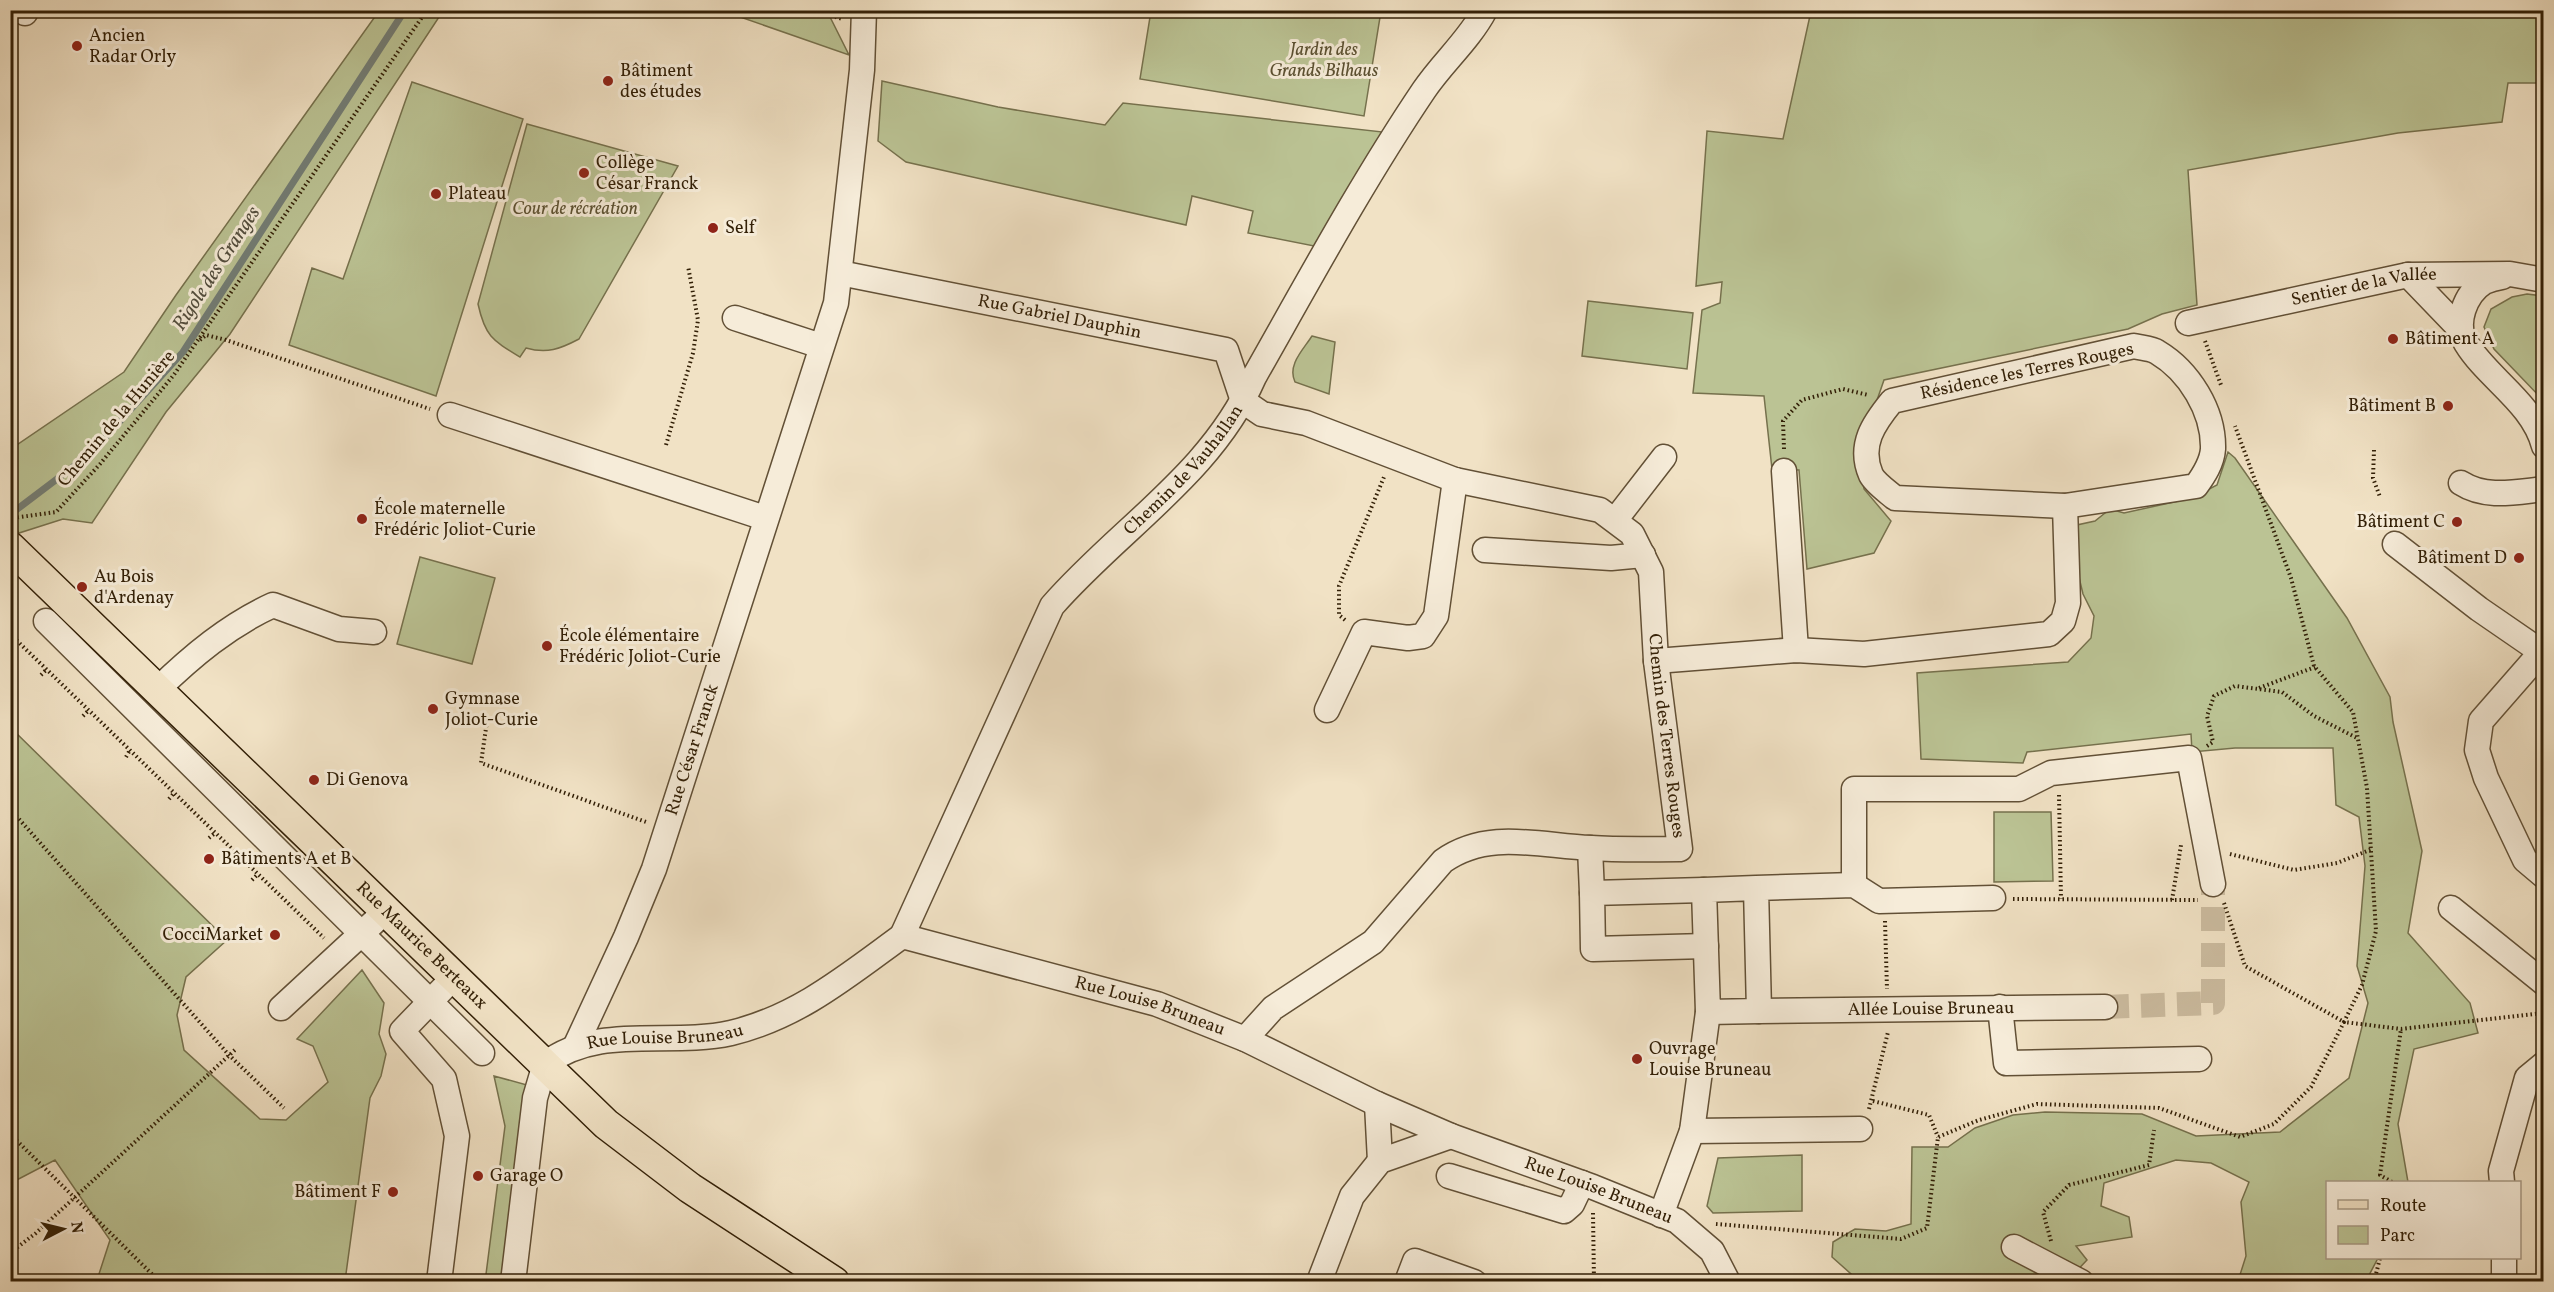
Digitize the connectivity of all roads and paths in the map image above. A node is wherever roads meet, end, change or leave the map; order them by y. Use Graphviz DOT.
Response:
graph roads {
  1 [pos="427,10"];
  2 [pos="809,10"];
  3 [pos="864,10"];
  4 [pos="1485,10"];
  5 [pos="825,15"];
  6 [pos="688,266"];
  7 [pos="840,273"];
  8 [pos="2510,274"];
  9 [pos="2408,275"];
  10 [pos="2544,280"];
  11 [pos="2188,317"];
  12 [pos="735,318"];
  13 [pos="2459,328"];
  14 [pos="197,342"];
  15 [pos="821,346"];
  16 [pos="1243,401"];
  17 [pos="1892,401"];
  18 [pos="450,416"];
  19 [pos="666,445"];
  20 [pos="2544,446"];
  21 [pos="2374,450"];
  22 [pos="1392,457"];
  23 [pos="1664,457"];
  24 [pos="1784,471"];
  25 [pos="1455,480"];
  26 [pos="2461,483"];
  27 [pos="2544,489"];
  28 [pos="2380,497"];
  29 [pos="2065,506"];
  30 [pos="765,518"];
  31 [pos="1616,519"];
  32 [pos="2270,521"];
  33 [pos="12,532"];
  34 [pos="2395,544"];
  35 [pos="1485,550"];
  36 [pos="10,554"];
  37 [pos="1643,555"];
  38 [pos="39,574"];
  39 [pos="46,621"];
  40 [pos="374,632"];
  41 [pos="1363,634"];
  42 [pos="11,635"];
  43 [pos="1796,650"];
  44 [pos="2542,650"];
  45 [pos="1656,661"];
  46 [pos="2315,667"];
  47 [pos="47,669"];
  48 [pos="41,675"];
  49 [pos="2257,689"];
  50 [pos="157,690"];
  51 [pos="89,710"];
  52 [pos="1327,710"];
  53 [pos="83,716"];
  54 [pos="487,721"];
  55 [pos="2358,739"];
  56 [pos="130,750"];
  57 [pos="126,757"];
  58 [pos="2189,758"];
  59 [pos="2058,772"];
  60 [pos="174,793"];
  61 [pos="169,799"];
  62 [pos="10,808"];
  63 [pos="667,829"];
  64 [pos="215,833"];
  65 [pos="209,838"];
  66 [pos="1590,848"];
  67 [pos="2206,848"];
  68 [pos="2372,849"];
  69 [pos="258,874"];
  70 [pos="2544,876"];
  71 [pos="252,880"];
  72 [pos="1854,885"];
  73 [pos="1756,888"];
  74 [pos="1704,890"];
  75 [pos="1592,893"];
  76 [pos="2210,895"];
  77 [pos="1994,898"];
  78 [pos="2061,899"];
  79 [pos="1885,900"];
  80 [pos="2451,908"];
  81 [pos="387,910"];
  82 [pos="364,933"];
  83 [pos="902,936"];
  84 [pos="1706,946"];
  85 [pos="342,954"];
  86 [pos="455,976"];
  87 [pos="2544,983"];
  88 [pos="431,1003"];
  89 [pos="2000,1007"];
  90 [pos="2105,1007"];
  91 [pos="281,1008"];
  92 [pos="1887,1009"];
  93 [pos="1759,1011"];
  94 [pos="1708,1012"];
  95 [pos="2544,1013"];
  96 [pos="2344,1022"];
  97 [pos="2401,1029"];
  98 [pos="1245,1039"];
  99 [pos="575,1047"];
  100 [pos="236,1049"];
  101 [pos="482,1053"];
  102 [pos="229,1055"];
  103 [pos="2199,1059"];
  104 [pos="545,1064"];
  105 [pos="2544,1064"];
  106 [pos="1873,1101"];
  107 [pos="1377,1104"];
  108 [pos="284,1108"];
  109 [pos="1860,1129"];
  110 [pos="2154,1130"];
  111 [pos="1692,1131"];
  112 [pos="10,1134"];
  113 [pos="1451,1136"];
  114 [pos="1938,1137"];
  115 [pos="1380,1161"];
  116 [pos="1449,1176"];
  117 [pos="2390,1181"];
  118 [pos="2502,1181"];
  119 [pos="1588,1185"];
  120 [pos="75,1197"];
  121 [pos="1669,1218"];
  122 [pos="2014,1247"];
  123 [pos="10,1253"];
  124 [pos="2380,1259"];
  125 [pos="2504,1259"];
  126 [pos="2075,1279"];
  127 [pos="160,1281"];
  128 [pos="439,1281"];
  129 [pos="513,1281"];
  130 [pos="834,1281"];
  131 [pos="1319,1281"];
  132 [pos="1407,1281"];
  133 [pos="1474,1281"];
  134 [pos="1593,1281"];
  135 [pos="1728,1281"];
  136 [pos="2374,1281"];
  137 [pos="2504,1281"];
  1 -- 14 [label="path, Chemin de la Hunière"];
  2 -- 5 [label="path"];
  3 -- 7 [label="street, Rue César Franck"];
  4 -- 16 [label="street, Chemin de Vauhallan"];
  6 -- 19 [label="path"];
  7 -- 15 [label="street, Rue César Franck"];
  7 -- 16 [label="street, Rue Gabriel Dauphin"];
  8 -- 9 [label="street, Sentier de la Vallée"];
  8 -- 10 [label="street, Sentier de la Vallée"];
  8 -- 13 [label="street"];
  9 -- 11 [label="street, Sentier de la Vallée"];
  9 -- 13 [label="street"];
  12 -- 15 [label="street"];
  13 -- 20 [label="street"];
  14 -- 18 [label="path"];
  14 -- 33 [label="path, Chemin de la Hunière"];
  15 -- 30 [label="street, Rue César Franck"];
  16 -- 22 [label="street, Chemin des Terres Rouges"];
  16 -- 83 [label="street, Chemin de Vauhallan"];
  17 -- 24 [label="path"];
  17 -- 29 [label="street, Résidence les Terres Rouges"];
  17 -- 29 [label="street, Résidence les Terres Rouges"];
  18 -- 30 [label="street"];
  21 -- 28 [label="path"];
  22 -- 25 [label="street, Chemin des Terres Rouges"];
  22 -- 41 [label="path"];
  23 -- 31 [label="street"];
  24 -- 43 [label="street"];
  25 -- 31 [label="street, Chemin des Terres Rouges"];
  25 -- 41 [label="street"];
  26 -- 27 [label="street"];
  29 -- 43 [label="street"];
  30 -- 63 [label="street, Rue César Franck"];
  31 -- 37 [label="street, Chemin des Terres Rouges"];
  32 -- 55 [label="path"];
  33 -- 38 [label="main road, Rue Maurice Berteaux"];
  34 -- 44 [label="street"];
  35 -- 37 [label="street"];
  36 -- 38 [label="main road, Rue Maurice Berteaux"];
  37 -- 45 [label="street, Chemin des Terres Rouges"];
  38 -- 50 [label="main road, Rue Maurice Berteaux"];
  39 -- 82 [label="street"];
  40 -- 50 [label="street"];
  41 -- 52 [label="street"];
  42 -- 47 [label="path"];
  43 -- 45 [label="street"];
  44 -- 70 [label="street"];
  45 -- 66 [label="street, Chemin des Terres Rouges"];
  46 -- 49 [label="path"];
  47 -- 48 [label="path"];
  47 -- 51 [label="path"];
  49 -- 55 [label="path"];
  49 -- 58 [label="path"];
  50 -- 81 [label="main road, Rue Maurice Berteaux"];
  51 -- 53 [label="path"];
  51 -- 56 [label="path"];
  54 -- 63 [label="path"];
  55 -- 68 [label="path"];
  56 -- 57 [label="path"];
  56 -- 60 [label="path"];
  58 -- 59 [label="street"];
  58 -- 67 [label="street"];
  59 -- 72 [label="street"];
  59 -- 78 [label="path"];
  60 -- 61 [label="path"];
  60 -- 64 [label="path"];
  62 -- 102 [label="path"];
  63 -- 99 [label="street, Rue César Franck"];
  64 -- 65 [label="path"];
  64 -- 69 [label="path"];
  66 -- 75 [label="street"];
  66 -- 98 [label="street, Chemin des Terres Rouges"];
  67 -- 68 [label="path"];
  67 -- 76 [label="street"];
  68 -- 96 [label="path"];
  69 -- 71 [label="path"];
  69 -- 85 [label="path"];
  72 -- 73 [label="street"];
  72 -- 79 [label="street"];
  73 -- 74 [label="street"];
  73 -- 93 [label="street"];
  74 -- 75 [label="street"];
  74 -- 84 [label="street"];
  75 -- 84 [label="street"];
  76 -- 78 [label="path"];
  76 -- 96 [label="path"];
  77 -- 78 [label="path"];
  77 -- 79 [label="street"];
  79 -- 92 [label="path"];
  80 -- 87 [label="street"];
  81 -- 82 [label="street"];
  81 -- 86 [label="main road, Rue Maurice Berteaux"];
  82 -- 85 [label="street"];
  82 -- 88 [label="street"];
  83 -- 98 [label="street, Rue Louise Bruneau"];
  83 -- 99 [label="street, Rue Louise Bruneau"];
  84 -- 94 [label="street"];
  85 -- 91 [label="street"];
  86 -- 88 [label="street"];
  86 -- 104 [label="main road, Rue Maurice Berteaux"];
  88 -- 101 [label="street"];
  88 -- 128 [label="street"];
  89 -- 90 [label="street, Allée Louise Bruneau"];
  89 -- 92 [label="street, Allée Louise Bruneau"];
  89 -- 103 [label="street"];
  92 -- 93 [label="street, Allée Louise Bruneau"];
  92 -- 106 [label="path"];
  93 -- 94 [label="street, Allée Louise Bruneau"];
  94 -- 111 [label="street"];
  95 -- 97 [label="path"];
  96 -- 97 [label="path"];
  96 -- 114 [label="path"];
  97 -- 117 [label="path"];
  98 -- 107 [label="street, Rue Louise Bruneau"];
  99 -- 104 [label="street, Rue Louise Bruneau"];
  100 -- 102 [label="path"];
  102 -- 108 [label="path"];
  102 -- 120 [label="path"];
  104 -- 129 [label="street"];
  104 -- 130 [label="main road, Rue Maurice Berteaux"];
  105 -- 118 [label="street"];
  106 -- 109 [label="path"];
  106 -- 114 [label="path"];
  107 -- 113 [label="street, Rue Louise Bruneau"];
  107 -- 115 [label="street"];
  109 -- 111 [label="street"];
  110 -- 126 [label="path"];
  111 -- 121 [label="street"];
  112 -- 120 [label="path"];
  113 -- 115 [label="street"];
  113 -- 119 [label="street, Rue Louise Bruneau"];
  114 -- 121 [label="path"];
  115 -- 131 [label="street"];
  116 -- 119 [label="street"];
  119 -- 121 [label="street, Rue Louise Bruneau"];
  119 -- 134 [label="path"];
  120 -- 123 [label="path"];
  120 -- 127 [label="path"];
  121 -- 135 [label="street, Rue Louise Bruneau"];
  122 -- 126 [label="street"];
  124 -- 136 [label="path"];
  125 -- 137 [label="street"];
  132 -- 133 [label="street"];
}
